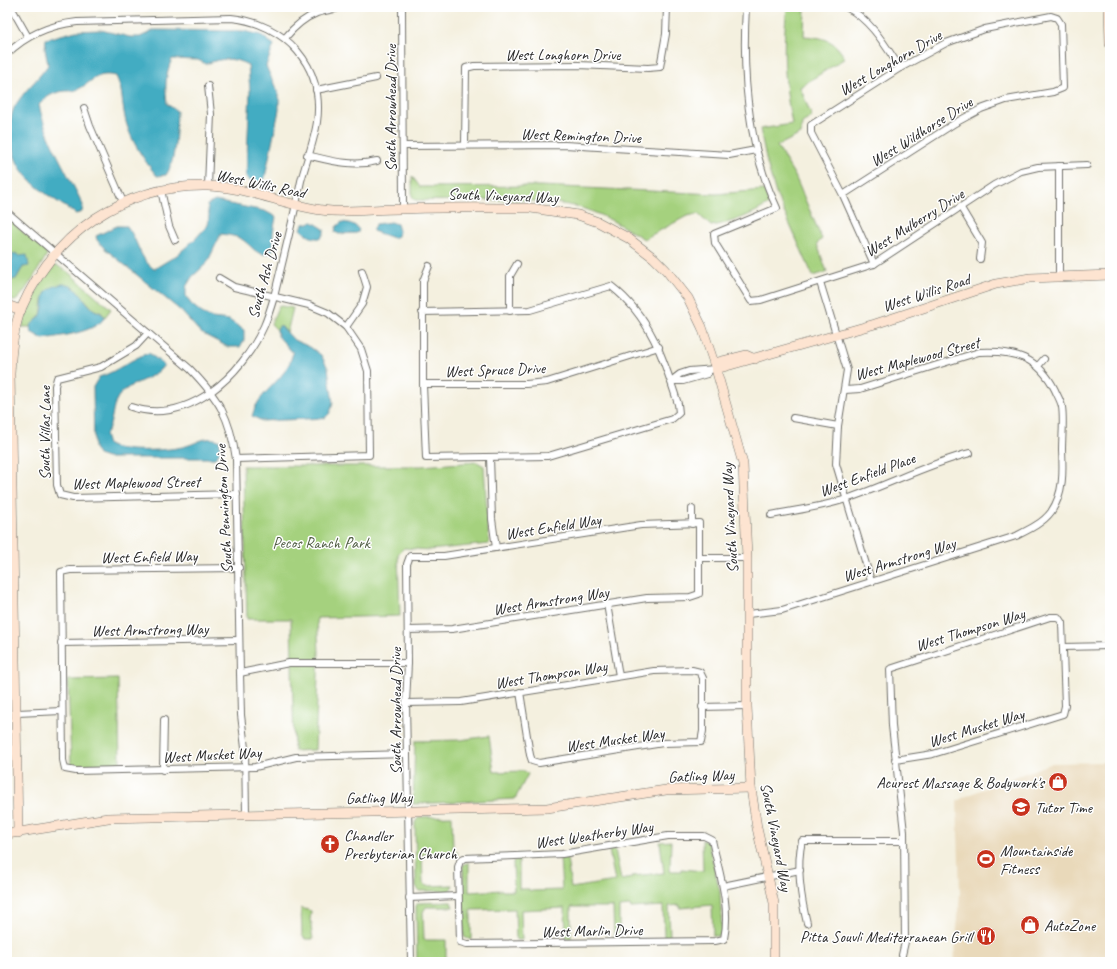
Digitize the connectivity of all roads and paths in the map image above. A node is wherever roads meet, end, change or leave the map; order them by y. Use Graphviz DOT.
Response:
graph roads {
  1 [pos="11,7"];
  2 [pos="342,7"];
  3 [pos="402,7"];
  4 [pos="667,7"];
  5 [pos="746,7"];
  6 [pos="846,7"];
  7 [pos="1108,9"];
  8 [pos="28,37"];
  9 [pos="285,38"];
  10 [pos="1110,44"];
  11 [pos="7,54"];
  12 [pos="900,68"];
  13 [pos="376,78"];
  14 [pos="208,86"];
  15 [pos="1063,88"];
  16 [pos="316,90"];
  17 [pos="84,108"];
  18 [pos="465,145"];
  19 [pos="403,146"];
  20 [pos="756,150"];
  21 [pos="308,154"];
  22 [pos="377,161"];
  23 [pos="1087,165"];
  24 [pos="1059,166"];
  25 [pos="208,186"];
  26 [pos="161,190"];
  27 [pos="843,195"];
  28 [pos="123,202"];
  29 [pos="296,206"];
  30 [pos="403,208"];
  31 [pos="961,208"];
  32 [pos="7,212"];
  33 [pos="175,240"];
  34 [pos="56,253"];
  35 [pos="980,259"];
  36 [pos="517,264"];
  37 [pos="874,264"];
  38 [pos="429,266"];
  39 [pos="362,271"];
  40 [pos="1110,275"];
  41 [pos="1059,276"];
  42 [pos="219,278"];
  43 [pos="820,282"];
  44 [pos="274,297"];
  45 [pos="7,305"];
  46 [pos="21,310"];
  47 [pos="510,311"];
  48 [pos="422,312"];
  49 [pos="346,327"];
  50 [pos="148,333"];
  51 [pos="837,335"];
  52 [pos="659,347"];
  53 [pos="9,351"];
  54 [pos="1044,359"];
  55 [pos="1038,366"];
  56 [pos="713,367"];
  57 [pos="671,381"];
  58 [pos="423,384"];
  59 [pos="845,390"];
  60 [pos="212,392"];
  61 [pos="131,407"];
  62 [pos="9,417"];
  63 [pos="793,418"];
  64 [pos="838,426"];
  65 [pos="970,453"];
  66 [pos="490,457"];
  67 [pos="236,459"];
  68 [pos="9,493"];
  69 [pos="237,494"];
  70 [pos="60,495"];
  71 [pos="846,499"];
  72 [pos="692,509"];
  73 [pos="771,515"];
  74 [pos="692,524"];
  75 [pos="496,548"];
  76 [pos="410,556"];
  77 [pos="700,558"];
  78 [pos="747,558"];
  79 [pos="239,568"];
  80 [pos="871,581"];
  81 [pos="607,604"];
  82 [pos="10,608"];
  83 [pos="748,614"];
  84 [pos="408,630"];
  85 [pos="239,640"];
  86 [pos="61,643"];
  87 [pos="1110,646"];
  88 [pos="1063,647"];
  89 [pos="408,663"];
  90 [pos="240,673"];
  91 [pos="619,676"];
  92 [pos="520,692"];
  93 [pos="406,703"];
  94 [pos="748,706"];
  95 [pos="702,707"];
  96 [pos="62,711"];
  97 [pos="17,713"];
  98 [pos="164,720"];
  99 [pos="7,752"];
  100 [pos="17,752"];
  101 [pos="407,754"];
  102 [pos="895,760"];
  103 [pos="245,768"];
  104 [pos="163,770"];
  105 [pos="751,788"];
  106 [pos="408,812"];
  107 [pos="246,814"];
  108 [pos="18,833"];
  109 [pos="7,834"];
  110 [pos="904,841"];
  111 [pos="800,870"];
  112 [pos="769,877"];
  113 [pos="723,886"];
  114 [pos="458,896"];
  115 [pos="410,898"];
  116 [pos="807,923"];
  117 [pos="902,955"];
  118 [pos="411,962"];
  119 [pos="774,962"];
  1 -- 8 [label="street"];
  2 -- 9 [label="street"];
  3 -- 19 [label="street, South Arrowhead Drive"];
  4 -- 18 [label="street, West Longhorn Drive"];
  5 -- 20 [label="street"];
  6 -- 12 [label="street"];
  7 -- 10 [label="street"];
  8 -- 9 [label="street, South Ash Drive"];
  8 -- 11 [label="street, South Ash Drive"];
  9 -- 16 [label="street, South Ash Drive"];
  12 -- 15 [label="street, West Longhorn Drive"];
  12 -- 27 [label="street, West Longhorn Drive"];
  13 -- 16 [label="street"];
  14 -- 25 [label="street"];
  15 -- 27 [label="street, West Wildhorse Drive"];
  16 -- 21 [label="street, South Ash Drive"];
  17 -- 28 [label="street"];
  18 -- 19 [label="street, West Remington Drive"];
  18 -- 20 [label="street, West Remington Drive"];
  19 -- 30 [label="street, South Arrowhead Drive"];
  20 -- 43 [label="street, West Mulberry Drive"];
  21 -- 22 [label="street"];
  21 -- 29 [label="street, South Ash Drive"];
  23 -- 24 [label="street, West Mulberry Drive"];
  24 -- 31 [label="street, West Mulberry Drive"];
  24 -- 41 [label="street"];
  25 -- 26 [label="street, West Willis Road"];
  25 -- 29 [label="street, West Willis Road"];
  26 -- 28 [label="street, West Willis Road"];
  26 -- 33 [label="street"];
  27 -- 37 [label="street"];
  28 -- 34 [label="street, West Willis Road"];
  29 -- 30 [label="street, West Willis Road"];
  29 -- 44 [label="street, South Ash Drive"];
  30 -- 56 [label="street, South Vineyard Way"];
  31 -- 35 [label="street"];
  31 -- 37 [label="street, West Mulberry Drive"];
  32 -- 34 [label="street, South Pennington Drive"];
  34 -- 46 [label="street, West Willis Road"];
  34 -- 50 [label="street, South Pennington Drive"];
  36 -- 47 [label="street"];
  37 -- 43 [label="street, West Mulberry Drive"];
  38 -- 48 [label="street"];
  39 -- 49 [label="street"];
  40 -- 41 [label="street, West Willis Road"];
  41 -- 51 [label="street, West Willis Road"];
  42 -- 44 [label="street"];
  43 -- 51 [label="street"];
  44 -- 49 [label="street"];
  44 -- 60 [label="street, South Ash Drive"];
  45 -- 46 [label="street"];
  46 -- 53 [label="street, West Willis Road"];
  47 -- 48 [label="street"];
  47 -- 52 [label="street"];
  48 -- 58 [label="street"];
  49 -- 67 [label="street"];
  50 -- 60 [label="street, South Pennington Drive"];
  50 -- 70 [label="street, South Villas Lane"];
  51 -- 56 [label="street, West Willis Road"];
  51 -- 59 [label="street"];
  52 -- 57 [label="street"];
  52 -- 58 [label="street, West Spruce Drive"];
  53 -- 62 [label="street, West Willis Road"];
  54 -- 55 [label="street"];
  55 -- 59 [label="street, West Maplewood Street"];
  55 -- 80 [label="street, West Armstrong Way"];
  56 -- 57 [label="street, West Willis Road"];
  56 -- 78 [label="street, South Vineyard Way"];
  57 -- 66 [label="street"];
  58 -- 66 [label="street"];
  59 -- 64 [label="street"];
  60 -- 61 [label="street, South Ash Drive"];
  60 -- 67 [label="street, South Pennington Drive"];
  62 -- 68 [label="street, West Willis Road"];
  63 -- 64 [label="street"];
  64 -- 71 [label="street"];
  65 -- 71 [label="street, West Enfield Place"];
  66 -- 75 [label="street"];
  67 -- 69 [label="street, South Pennington Drive"];
  68 -- 82 [label="street, West Willis Road"];
  69 -- 70 [label="street, West Maplewood Street"];
  69 -- 79 [label="street, South Pennington Drive"];
  71 -- 73 [label="street, West Enfield Place"];
  71 -- 80 [label="street"];
  72 -- 74 [label="street"];
  74 -- 75 [label="street, West Enfield Way"];
  74 -- 77 [label="street, West Enfield Way"];
  75 -- 76 [label="street, West Enfield Way"];
  76 -- 84 [label="street, South Arrowhead Drive"];
  77 -- 78 [label="street"];
  77 -- 81 [label="street, West Armstrong Way"];
  78 -- 83 [label="street, South Vineyard Way"];
  79 -- 85 [label="street, South Pennington Drive"];
  79 -- 86 [label="street, West Enfield Way"];
  80 -- 83 [label="street, West Armstrong Way"];
  81 -- 84 [label="street, West Armstrong Way"];
  81 -- 91 [label="street"];
  82 -- 97 [label="street, West Willis Road"];
  83 -- 94 [label="street, South Vineyard Way"];
  84 -- 89 [label="street, South Arrowhead Drive"];
  85 -- 86 [label="street, West Armstrong Way"];
  85 -- 90 [label="street, South Pennington Drive"];
  86 -- 96 [label="street"];
  87 -- 88 [label="street"];
  88 -- 102 [label="street, West Musket Way"];
  88 -- 102 [label="street, West Thompson Way"];
  89 -- 90 [label="street"];
  89 -- 93 [label="street, South Arrowhead Drive"];
  90 -- 103 [label="street, South Pennington Drive"];
  91 -- 92 [label="street, West Thompson Way"];
  91 -- 95 [label="street, West Thompson Way"];
  92 -- 93 [label="street, West Thompson Way"];
  92 -- 95 [label="street, West Musket Way"];
  93 -- 101 [label="street, South Arrowhead Drive"];
  94 -- 95 [label="street"];
  94 -- 105 [label="street, South Vineyard Way"];
  96 -- 97 [label="street"];
  96 -- 104 [label="street, West Musket Way"];
  97 -- 100 [label="street, West Willis Road"];
  98 -- 104 [label="street"];
  99 -- 100 [label="street"];
  100 -- 108 [label="street, West Willis Road"];
  101 -- 103 [label="street, West Musket Way"];
  101 -- 106 [label="street, South Arrowhead Drive"];
  102 -- 110 [label="street"];
  103 -- 104 [label="street, West Musket Way"];
  103 -- 107 [label="street, South Pennington Drive"];
  105 -- 106 [label="street, Gatling Way"];
  105 -- 112 [label="street, South Vineyard Way"];
  106 -- 107 [label="street, Gatling Way"];
  106 -- 115 [label="street, South Arrowhead Drive"];
  107 -- 108 [label="street, Gatling Way"];
  108 -- 109 [label="street, Gatling Way"];
  110 -- 111 [label="street"];
  110 -- 117 [label="street"];
  111 -- 112 [label="street"];
  111 -- 116 [label="street"];
  112 -- 113 [label="street"];
  112 -- 119 [label="street, South Vineyard Way"];
  113 -- 114 [label="street, West Weatherby Way"];
  113 -- 114 [label="street, West Marlin Drive"];
  114 -- 115 [label="street"];
  115 -- 118 [label="street, South Arrowhead Drive"];
}
